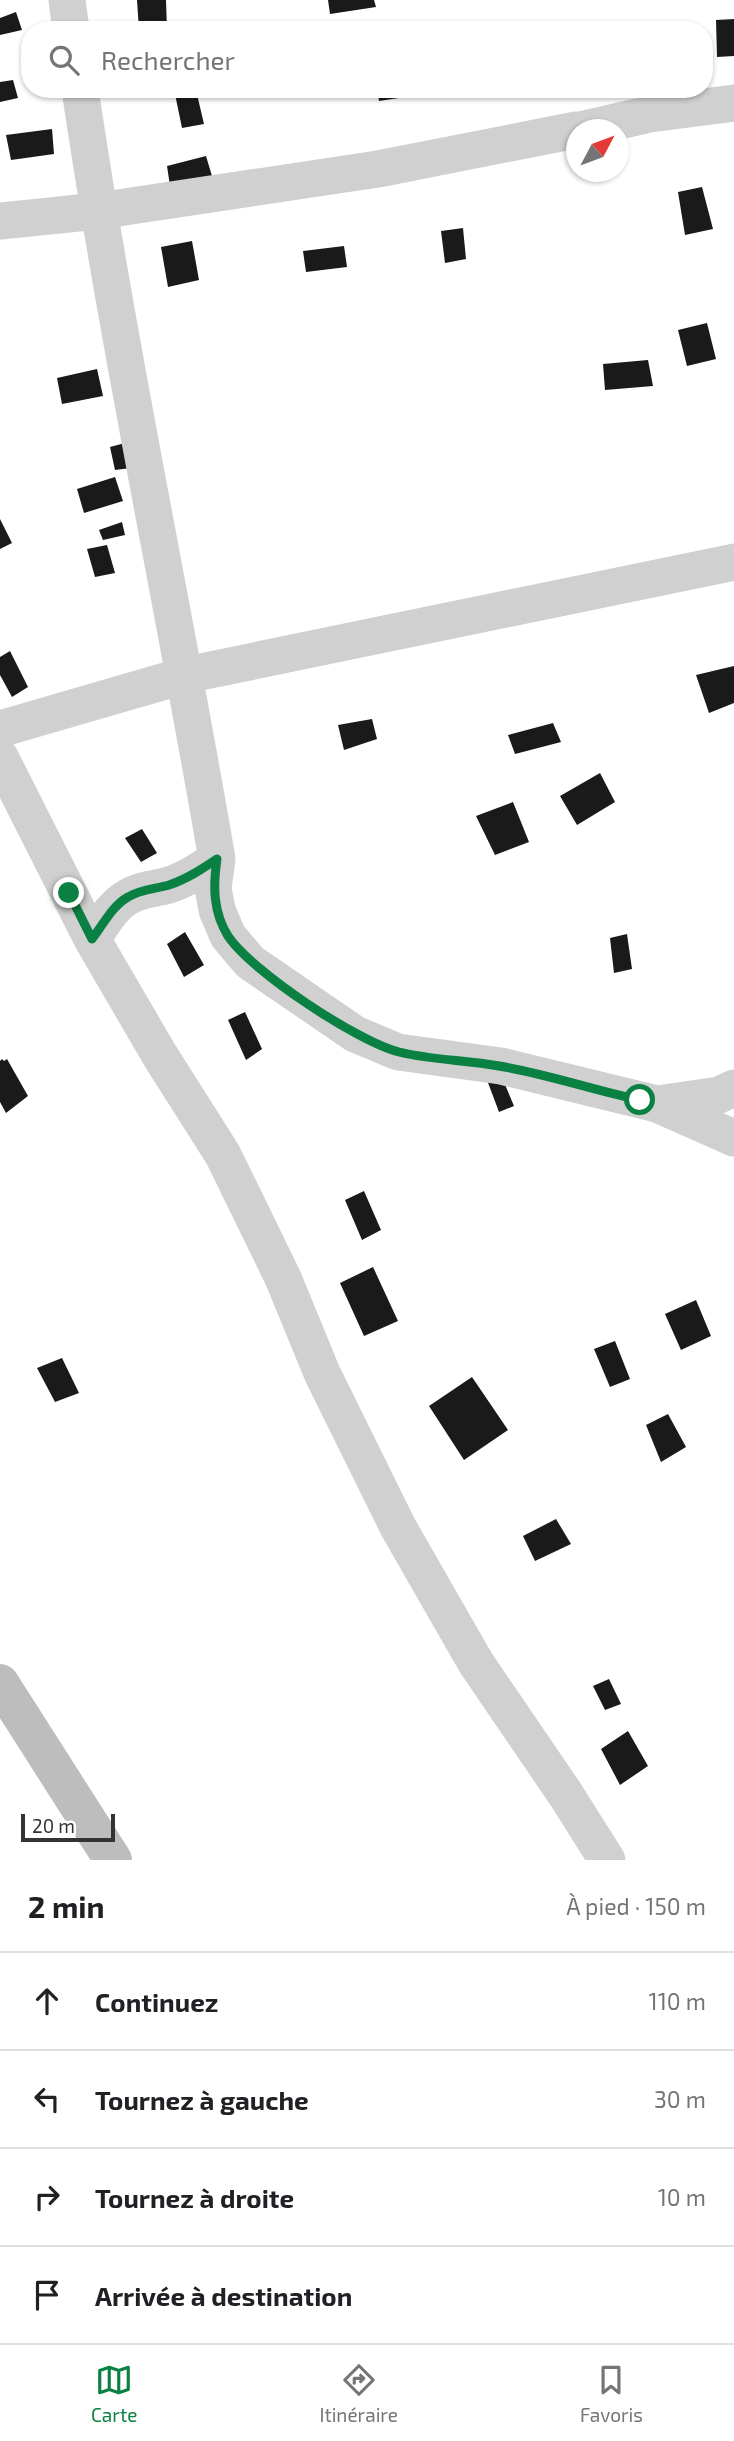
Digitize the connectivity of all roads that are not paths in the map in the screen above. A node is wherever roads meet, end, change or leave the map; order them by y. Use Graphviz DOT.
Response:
graph roads {
  1 [pos="67,0"];
  2 [pos="70,21"];
  3 [pos="81,98"];
  4 [pos="734,103"];
  5 [pos="628,119"];
  6 [pos="566,132"];
  7 [pos="98,211"];
  8 [pos="0,221"];
  9 [pos="734,562"];
  10 [pos="186,676"];
  11 [pos="0,729"];
  12 [pos="0,757"];
  13 [pos="217,859"];
  14 [pos="92,939"];
  15 [pos="734,1088"];
  16 [pos="657,1104"];
  17 [pos="734,1138"];
  18 [pos="0,1683"];
  19 [pos="113,1860"];
  20 [pos="607,1860"];
  1 -- 2 [label="street"];
  3 -- 7 [label="street"];
  4 -- 5 [label="street"];
  6 -- 7 [label="street"];
  7 -- 8 [label="street"];
  7 -- 10 [label="street"];
  9 -- 10 [label="street"];
  10 -- 11 [label="street"];
  10 -- 13 [label="street"];
  12 -- 14 [label="street"];
  13 -- 14 [label="street"];
  13 -- 16 [label="street"];
  14 -- 20 [label="street"];
  15 -- 16 [label="street"];
  16 -- 17 [label="street"];
  18 -- 19 [label="street"];
}
